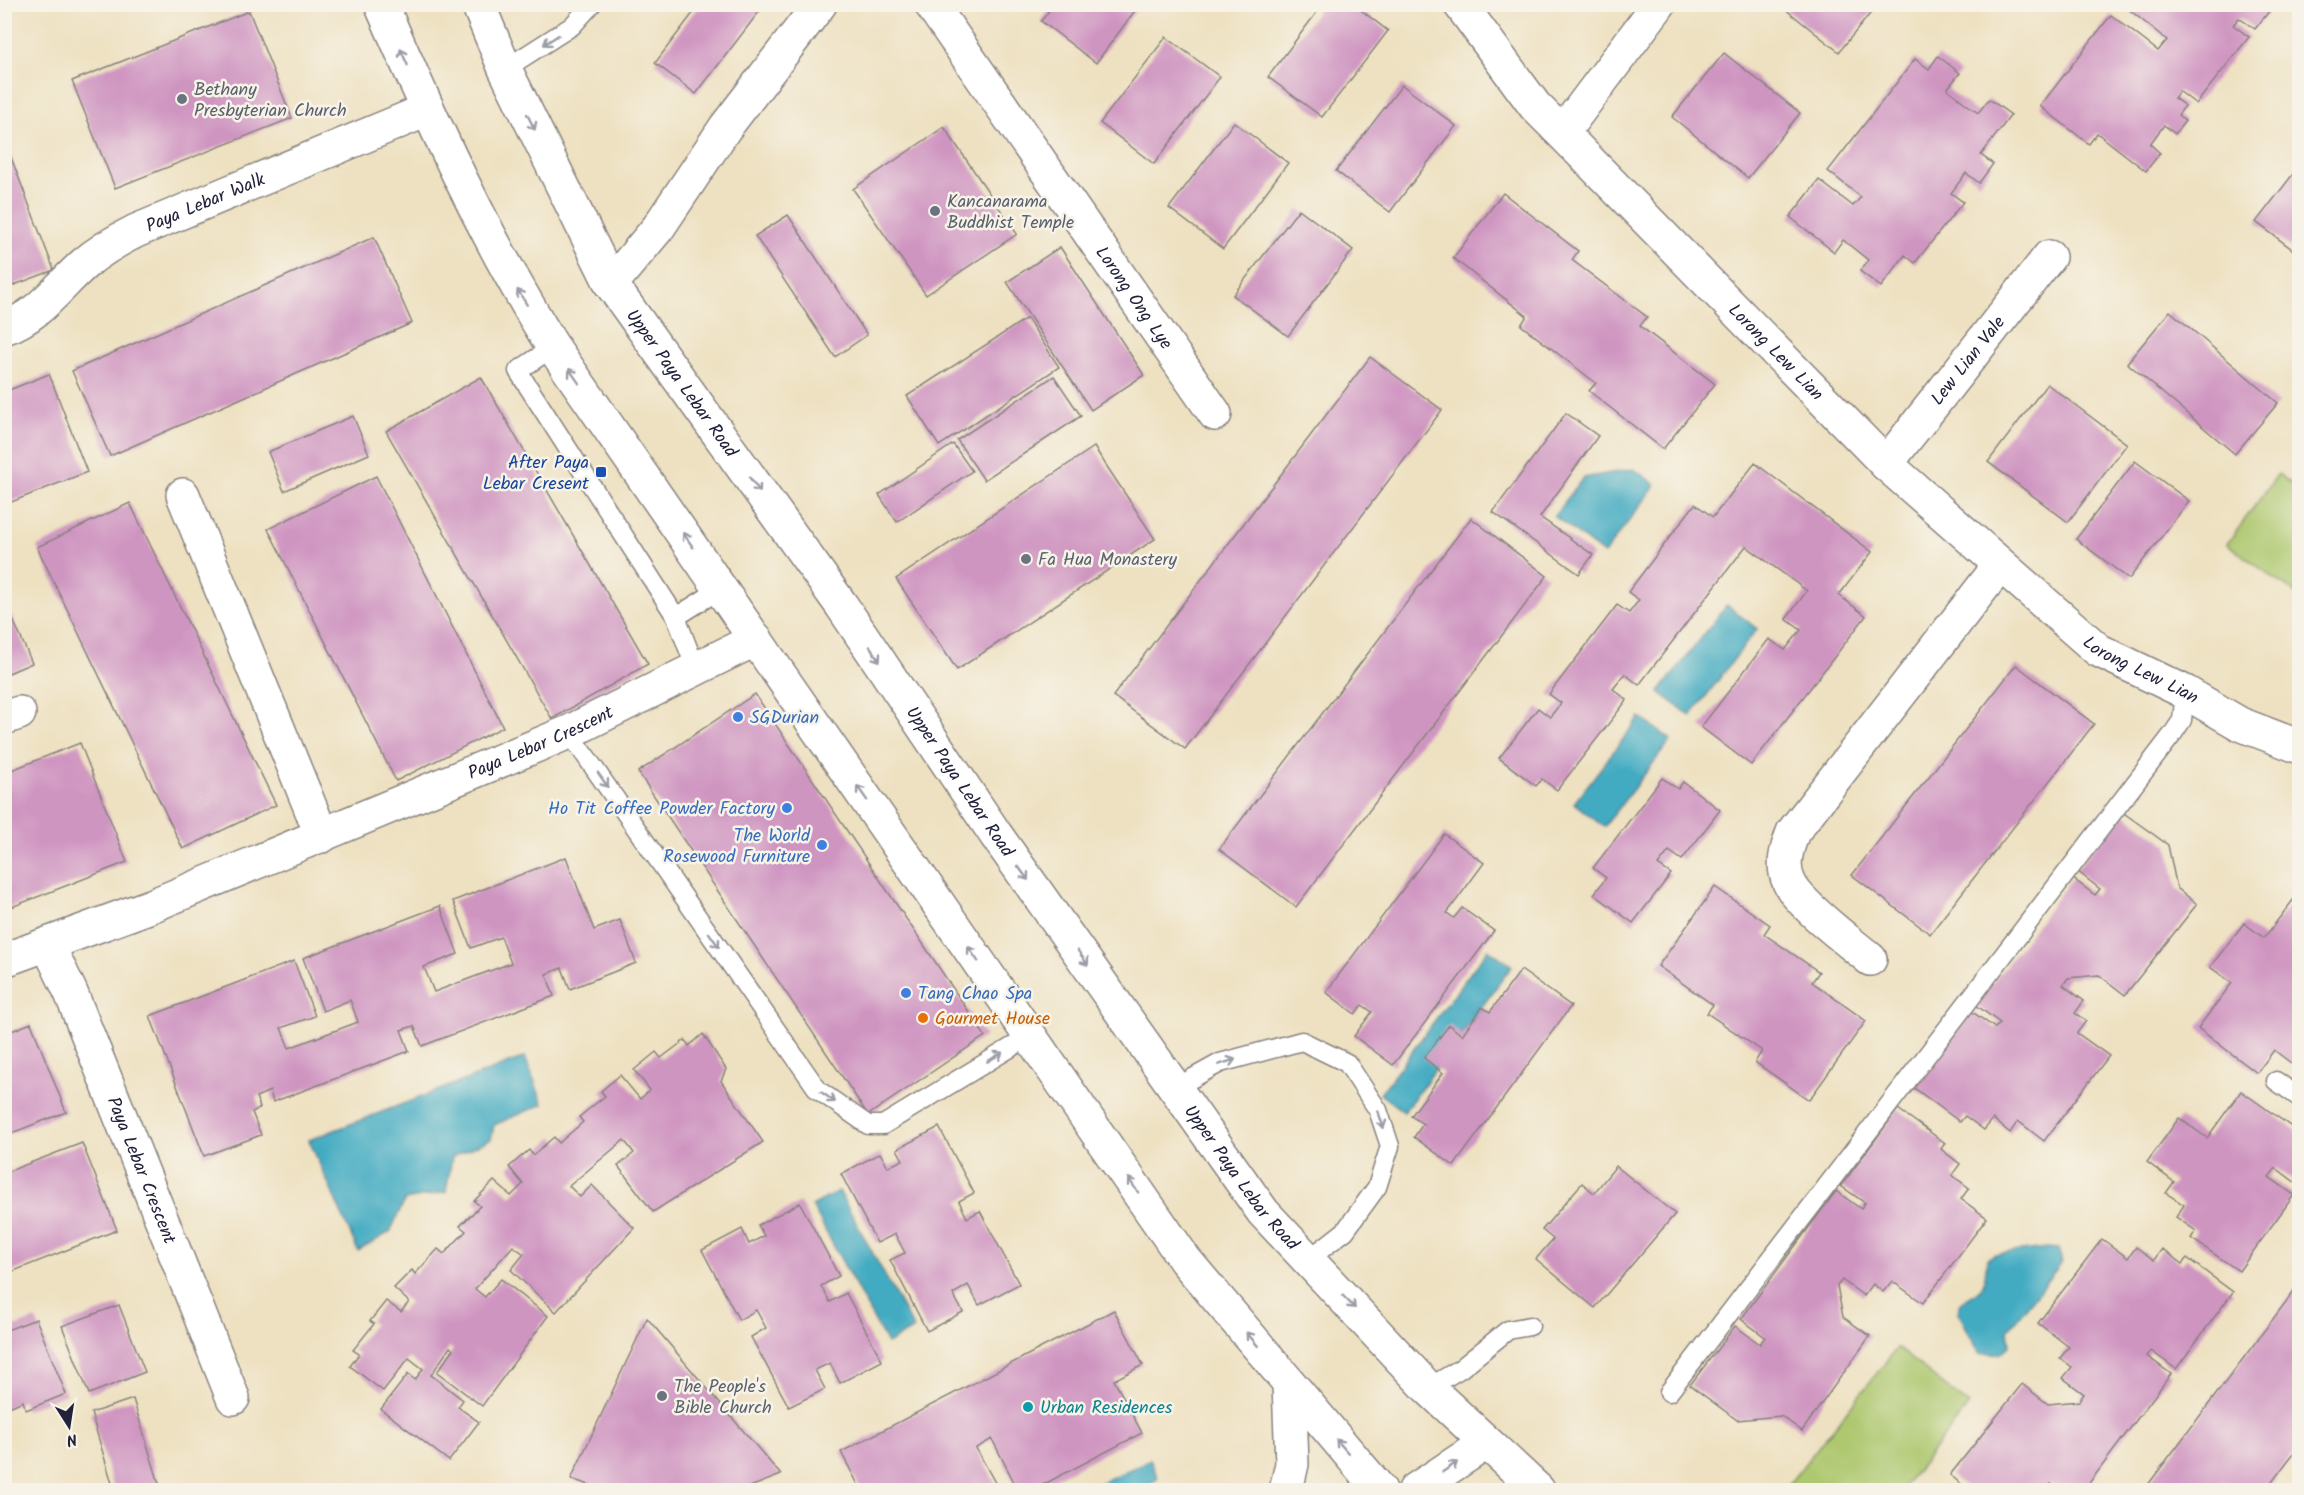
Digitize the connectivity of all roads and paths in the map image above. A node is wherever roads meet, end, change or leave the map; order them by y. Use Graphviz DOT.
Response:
graph roads {
  1 [pos="381,4"];
  2 [pos="478,4"];
  3 [pos="592,4"];
  4 [pos="820,4"];
  5 [pos="931,4"];
  6 [pos="1460,4"];
  7 [pos="1659,4"];
  8 [pos="505,69"];
  9 [pos="427,110"];
  10 [pos="1558,130"];
  11 [pos="2049,257"];
  12 [pos="611,284"];
  13 [pos="4,328"];
  14 [pos="553,347"];
  15 [pos="1215,414"];
  16 [pos="1886,464"];
  17 [pos="183,495"];
  18 [pos="2000,565"];
  19 [pos="722,588"];
  20 [pos="676,617"];
  21 [pos="756,639"];
  22 [pos="696,669"];
  23 [pos="2185,692"];
  24 [pos="569,732"];
  25 [pos="2300,747"];
  26 [pos="322,836"];
  27 [pos="48,945"];
  28 [pos="1870,959"];
  29 [pos="4,960"];
  30 [pos="1030,1036"];
  31 [pos="2276,1080"];
  32 [pos="1175,1088"];
  33 [pos="2300,1098"];
  34 [pos="1309,1260"];
  35 [pos="1530,1326"];
  36 [pos="1289,1384"];
  37 [pos="1428,1388"];
  38 [pos="1670,1392"];
  39 [pos="233,1398"];
  40 [pos="1486,1443"];
  41 [pos="1535,1490"];
  42 [pos="1286,1491"];
  43 [pos="1380,1491"];
  44 [pos="1415,1491"];
  9 -- 1 [label="street, one-way"];
  2 -- 8 [label="street, Upper Paya Lebar Road"];
  3 -- 8 [label="lane, one-way"];
  4 -- 12 [label="street"];
  5 -- 15 [label="street, Lorong Ong Lye"];
  6 -- 10 [label="street"];
  7 -- 10 [label="street"];
  8 -- 12 [label="street, Upper Paya Lebar Road, one-way"];
  9 -- 13 [label="street, Paya Lebar Walk"];
  14 -- 9 [label="street, one-way"];
  10 -- 16 [label="street, Lorong Lew Lian"];
  11 -- 16 [label="street, Lew Lian Vale"];
  12 -- 32 [label="street, Upper Paya Lebar Road, one-way"];
  19 -- 14 [label="street, one-way"];
  14 -- 20 [label="lane"];
  16 -- 18 [label="street, Lorong Lew Lian"];
  17 -- 26 [label="street"];
  18 -- 23 [label="street, Lorong Lew Lian"];
  18 -- 28 [label="street"];
  19 -- 20 [label="lane"];
  19 -- 21 [label="street"];
  20 -- 22 [label="lane"];
  21 -- 22 [label="street, Paya Lebar Crescent"];
  30 -- 21 [label="street, one-way"];
  22 -- 24 [label="street, Paya Lebar Crescent"];
  23 -- 25 [label="street, Lorong Lew Lian"];
  23 -- 38 [label="lane"];
  24 -- 26 [label="street, Paya Lebar Crescent"];
  24 -- 30 [label="lane, one-way"];
  26 -- 27 [label="street, Paya Lebar Crescent"];
  27 -- 29 [label="street, Paya Lebar Crescent"];
  27 -- 39 [label="street, Paya Lebar Crescent"];
  36 -- 30 [label="street, one-way"];
  31 -- 33 [label="lane"];
  32 -- 34 [label="street, Upper Paya Lebar Road"];
  32 -- 34 [label="lane, one-way"];
  34 -- 37 [label="street, Upper Paya Lebar Road, one-way"];
  35 -- 37 [label="lane"];
  36 -- 42 [label="street"];
  43 -- 36 [label="street, one-way"];
  37 -- 40 [label="street, Upper Paya Lebar Road"];
  40 -- 41 [label="street, Upper Paya Lebar Road"];
  44 -- 40 [label="street, one-way"];
}
